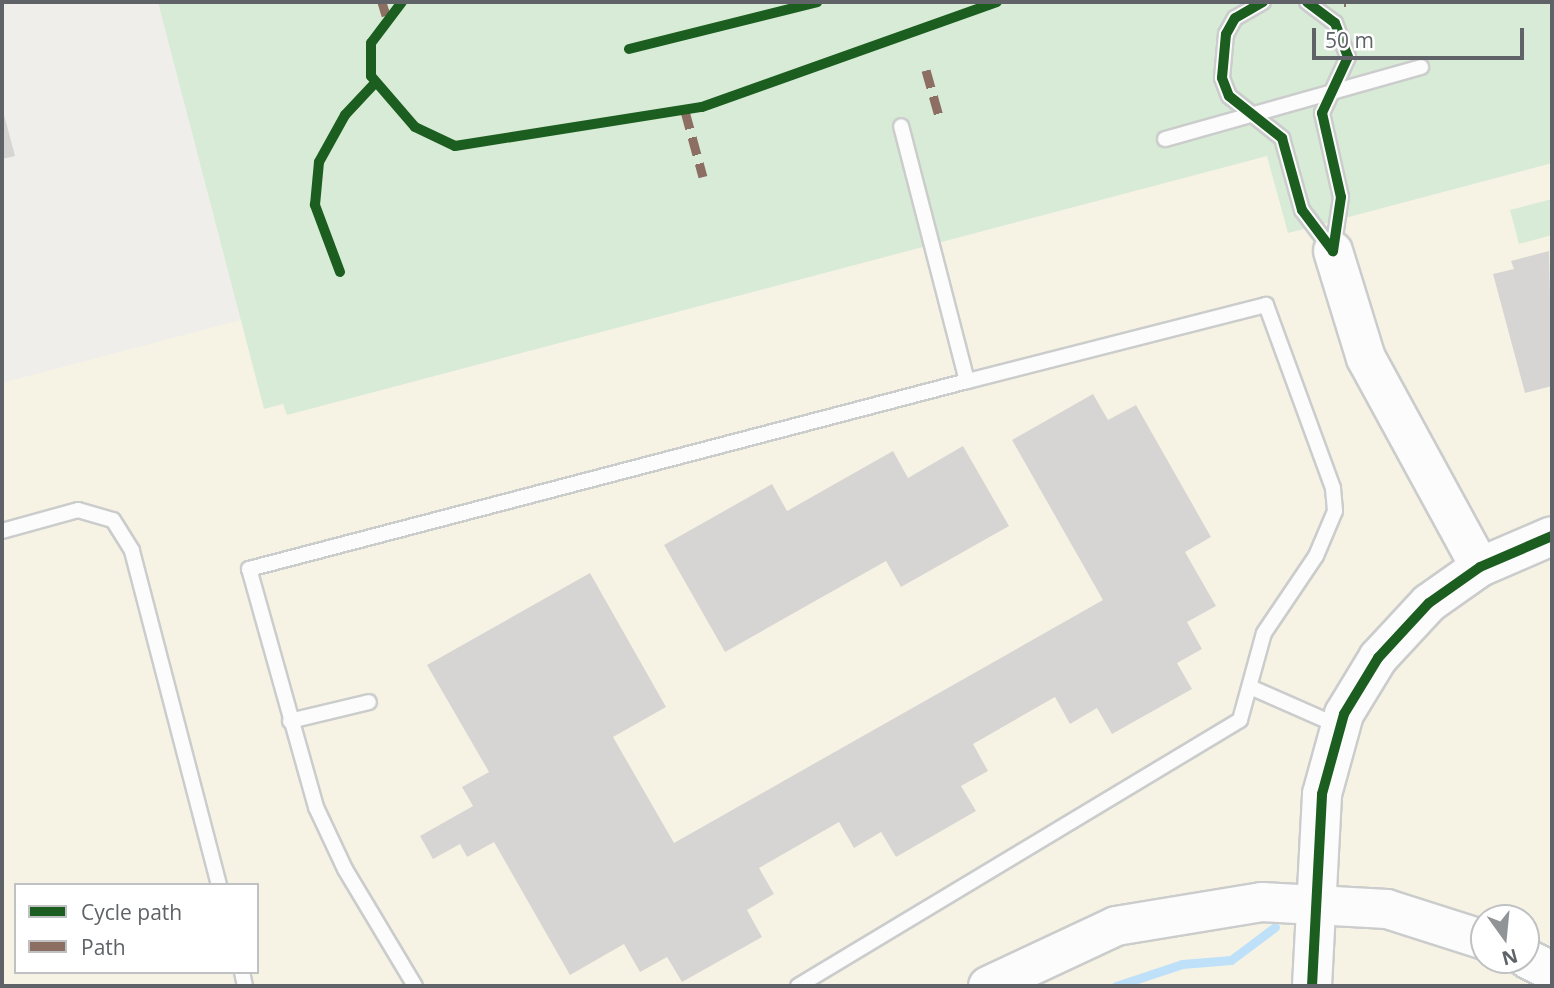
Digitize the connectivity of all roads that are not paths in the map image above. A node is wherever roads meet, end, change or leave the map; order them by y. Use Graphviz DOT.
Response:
graph roads {
  1 [pos="1262,2"];
  2 [pos="1307,2"];
  3 [pos="1421,67"];
  4 [pos="1328,94"];
  5 [pos="1257,113"];
  6 [pos="901,126"];
  7 [pos="1165,139"];
  8 [pos="1333,251"];
  9 [pos="967,380"];
  10 [pos="2,531"];
  11 [pos="1552,536"];
  12 [pos="1480,567"];
  13 [pos="1250,687"];
  14 [pos="369,702"];
  15 [pos="290,721"];
  16 [pos="1340,727"];
  17 [pos="218,883"];
  18 [pos="1312,901"];
  19 [pos="1470,936"];
  20 [pos="415,986"];
  21 [pos="798,986"];
  22 [pos="989,986"];
  23 [pos="1312,986"];
  1 -- 5 [label="lane"];
  2 -- 4 [label="lane"];
  3 -- 4 [label="lane"];
  4 -- 5 [label="lane"];
  4 -- 8 [label="lane"];
  5 -- 7 [label="lane"];
  5 -- 8 [label="lane"];
  6 -- 9 [label="lane"];
  8 -- 12 [label="street"];
  9 -- 13 [label="lane"];
  9 -- 15 [label="lane"];
  10 -- 17 [label="lane"];
  11 -- 12 [label="street"];
  12 -- 16 [label="street"];
  13 -- 16 [label="lane"];
  13 -- 21 [label="lane"];
  14 -- 15 [label="lane"];
  15 -- 20 [label="lane"];
  16 -- 18 [label="street"];
  18 -- 19 [label="street"];
  18 -- 22 [label="street"];
  18 -- 23 [label="street"];
}
